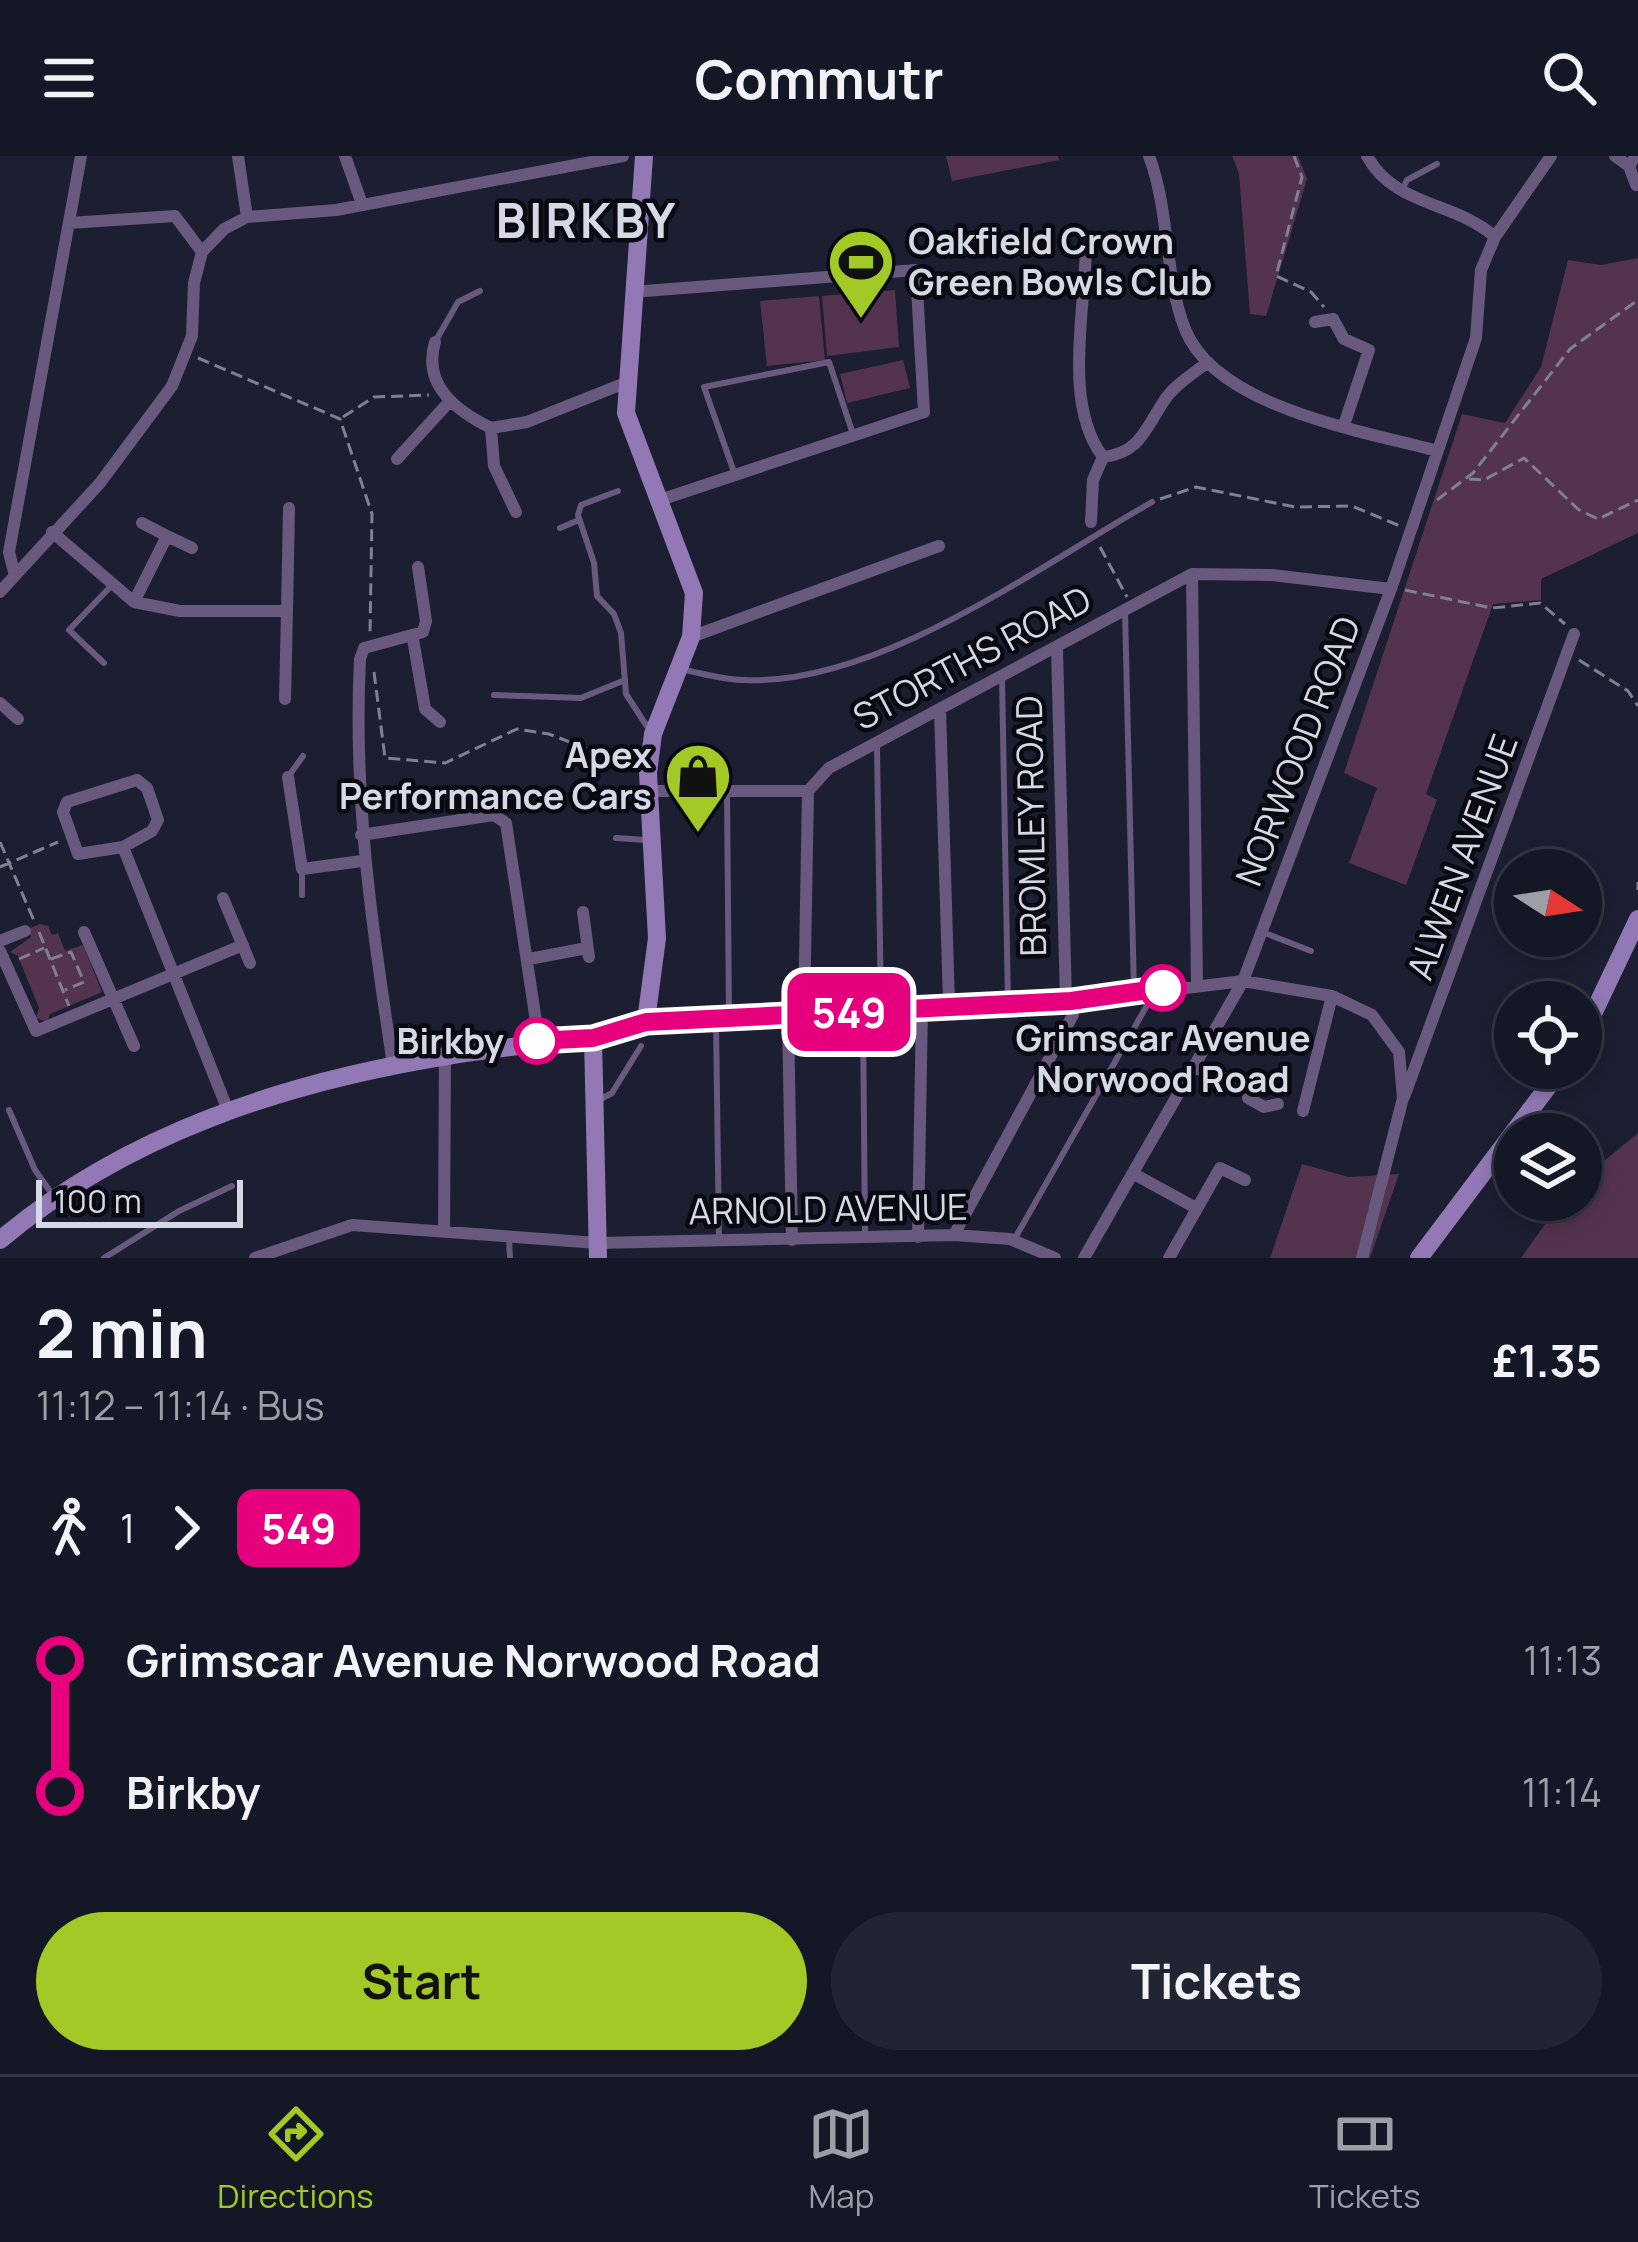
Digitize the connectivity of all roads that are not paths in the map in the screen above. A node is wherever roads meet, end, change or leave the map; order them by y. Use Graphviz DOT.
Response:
graph roads {
  1 [pos="81,156"];
  2 [pos="238,156"];
  3 [pos="345,156"];
  4 [pos="636,156"];
  5 [pos="1149,156"];
  6 [pos="1367,156"];
  7 [pos="1551,156"];
  8 [pos="1615,156"];
  9 [pos="549,161"];
  10 [pos="1633,161"];
  11 [pos="1436,164"];
  12 [pos="1636,185"];
  13 [pos="1401,192"];
  14 [pos="362,204"];
  15 [pos="247,217"];
  16 [pos="69,223"];
  17 [pos="1495,237"];
  18 [pos="1087,239"];
  19 [pos="202,252"];
  20 [pos="480,291"];
  21 [pos="632,292"];
  22 [pos="1316,322"];
  23 [pos="436,342"];
  24 [pos="1208,362"];
  25 [pos="626,383"];
  26 [pos="445,396"];
  27 [pos="1344,425"];
  28 [pos="491,428"];
  29 [pos="854,437"];
  30 [pos="1437,452"];
  31 [pos="1103,457"];
  32 [pos="397,459"];
  33 [pos="735,475"];
  34 [pos="618,491"];
  35 [pos="663,500"];
  36 [pos="1152,502"];
  37 [pos="290,508"];
  38 [pos="516,512"];
  39 [pos="580,520"];
  40 [pos="142,524"];
  41 [pos="560,528"];
  42 [pos="1093,528"];
  43 [pos="52,532"];
  44 [pos="167,536"];
  45 [pos="939,545"];
  46 [pos="192,548"];
  47 [pos="418,567"];
  48 [pos="1192,574"];
  49 [pos="15,575"];
  50 [pos="112,585"];
  51 [pos="1391,589"];
  52 [pos="0,592"];
  53 [pos="134,602"];
  54 [pos="1129,609"];
  55 [pos="287,611"];
  56 [pos="1574,634"];
  57 [pos="691,637"];
  58 [pos="413,638"];
  59 [pos="1057,649"];
  60 [pos="104,663"];
  61 [pos="677,668"];
  62 [pos="1002,678"];
  63 [pos="626,680"];
  64 [pos="494,695"];
  65 [pos="285,699"];
  66 [pos="0,704"];
  67 [pos="940,709"];
  68 [pos="18,719"];
  69 [pos="440,722"];
  70 [pos="652,734"];
  71 [pos="877,742"];
  72 [pos="303,756"];
  73 [pos="288,777"];
  74 [pos="647,782"];
  75 [pos="727,790"];
  76 [pos="808,791"];
  77 [pos="361,835"];
  78 [pos="616,838"];
  79 [pos="650,840"];
  80 [pos="123,847"];
  81 [pos="362,861"];
  82 [pos="302,869"];
  83 [pos="302,895"];
  84 [pos="224,898"];
  85 [pos="583,912"];
  86 [pos="1638,919"];
  87 [pos="25,931"];
  88 [pos="84,932"];
  89 [pos="1261,932"];
  90 [pos="0,941"];
  91 [pos="243,945"];
  92 [pos="1311,951"];
  93 [pos="2,955"];
  94 [pos="529,959"];
  95 [pos="250,963"];
  96 [pos="175,974"];
  97 [pos="1243,981"];
  98 [pos="1198,984"];
  99 [pos="1156,989"];
  100 [pos="1134,993"];
  101 [pos="1602,995"];
  102 [pos="1332,996"];
  103 [pos="113,999"];
  104 [pos="1068,1002"];
  105 [pos="1007,1003"];
  106 [pos="949,1004"];
  107 [pos="922,1006"];
  108 [pos="881,1009"];
  109 [pos="863,1011"];
  110 [pos="804,1016"];
  111 [pos="788,1017"];
  112 [pos="723,1021"];
  113 [pos="646,1022"];
  114 [pos="593,1038"];
  115 [pos="539,1041"];
  116 [pos="134,1046"];
  117 [pos="641,1046"];
  118 [pos="445,1056"];
  119 [pos="393,1065"];
  120 [pos="1196,1067"];
  121 [pos="1308,1088"];
  122 [pos="1546,1089"];
  123 [pos="1326,1092"];
  124 [pos="1403,1098"];
  125 [pos="596,1102"];
  126 [pos="227,1108"];
  127 [pos="9,1110"];
  128 [pos="1303,1111"];
  129 [pos="1269,1124"];
  130 [pos="1134,1174"];
  131 [pos="1245,1180"];
  132 [pos="232,1186"];
  133 [pos="56,1199"];
  134 [pos="1196,1208"];
  135 [pos="444,1232"];
  136 [pos="954,1234"];
  137 [pos="866,1238"];
  138 [pos="918,1238"];
  139 [pos="509,1239"];
  140 [pos="0,1240"];
  141 [pos="792,1240"];
  142 [pos="1014,1240"];
  143 [pos="678,1241"];
  144 [pos="718,1241"];
  145 [pos="598,1250"];
  146 [pos="1028,1252"];
  147 [pos="104,1258"];
  148 [pos="255,1258"];
  149 [pos="510,1258"];
  150 [pos="678,1258"];
  151 [pos="1055,1258"];
  152 [pos="1084,1258"];
  153 [pos="1169,1258"];
  154 [pos="1362,1258"];
  155 [pos="1419,1258"];
  1 -- 16 [label="street"];
  2 -- 15 [label="street"];
  3 -- 14 [label="street"];
  4 -- 9 [label="street"];
  4 -- 21 [label="street"];
  5 -- 24 [label="street"];
  6 -- 13 [label="street"];
  7 -- 17 [label="street, NORWOOD ROAD"];
  8 -- 10 [label="street"];
  9 -- 14 [label="street"];
  10 -- 12 [label="street"];
  11 -- 13 [label="lane"];
  13 -- 17 [label="street"];
  14 -- 15 [label="street"];
  15 -- 19 [label="street"];
  16 -- 19 [label="street"];
  16 -- 49 [label="street"];
  17 -- 30 [label="street, NORWOOD ROAD"];
  18 -- 31 [label="street"];
  19 -- 43 [label="street"];
  20 -- 23 [label="lane"];
  21 -- 25 [label="street"];
  21 -- 29 [label="street"];
  22 -- 27 [label="street"];
  23 -- 26 [label="street"];
  24 -- 27 [label="street"];
  24 -- 31 [label="street"];
  25 -- 28 [label="street"];
  25 -- 35 [label="street"];
  26 -- 28 [label="street"];
  26 -- 32 [label="street"];
  27 -- 30 [label="street"];
  28 -- 38 [label="street"];
  29 -- 33 [label="street"];
  29 -- 33 [label="lane"];
  30 -- 51 [label="street, NORWOOD ROAD"];
  31 -- 42 [label="street"];
  33 -- 35 [label="street"];
  34 -- 39 [label="lane"];
  35 -- 57 [label="street"];
  36 -- 42 [label="lane"];
  37 -- 55 [label="street"];
  39 -- 41 [label="lane"];
  39 -- 63 [label="lane"];
  40 -- 44 [label="street"];
  42 -- 61 [label="lane"];
  43 -- 49 [label="street"];
  43 -- 50 [label="street"];
  44 -- 46 [label="street"];
  44 -- 53 [label="street"];
  45 -- 57 [label="street"];
  47 -- 58 [label="street"];
  48 -- 51 [label="street"];
  48 -- 54 [label="street, STORTHS ROAD"];
  48 -- 98 [label="street"];
  49 -- 52 [label="street"];
  50 -- 53 [label="street"];
  50 -- 60 [label="lane"];
  51 -- 89 [label="street, NORWOOD ROAD"];
  53 -- 55 [label="street"];
  54 -- 59 [label="street, STORTHS ROAD"];
  54 -- 100 [label="lane"];
  55 -- 65 [label="street"];
  56 -- 124 [label="street, ALWEN AVENUE"];
  57 -- 61 [label="street"];
  58 -- 69 [label="street"];
  58 -- 77 [label="street"];
  59 -- 62 [label="street, STORTHS ROAD"];
  59 -- 104 [label="street, BROMLEY ROAD"];
  61 -- 70 [label="street"];
  62 -- 67 [label="street, STORTHS ROAD"];
  62 -- 105 [label="lane"];
  63 -- 64 [label="lane"];
  63 -- 70 [label="lane"];
  66 -- 68 [label="street"];
  67 -- 71 [label="street, STORTHS ROAD"];
  67 -- 106 [label="street"];
  70 -- 74 [label="street"];
  71 -- 76 [label="street, STORTHS ROAD"];
  71 -- 108 [label="lane"];
  72 -- 73 [label="lane"];
  73 -- 82 [label="street"];
  74 -- 75 [label="street"];
  74 -- 79 [label="street"];
  75 -- 76 [label="street"];
  75 -- 112 [label="lane"];
  76 -- 110 [label="street"];
  77 -- 81 [label="street"];
  77 -- 94 [label="street"];
  78 -- 79 [label="lane"];
  79 -- 113 [label="street"];
  80 -- 80 [label="street"];
  80 -- 96 [label="street"];
  81 -- 82 [label="street"];
  81 -- 119 [label="street"];
  82 -- 83 [label="lane"];
  84 -- 91 [label="street"];
  85 -- 94 [label="street"];
  86 -- 101 [label="street"];
  87 -- 90 [label="street"];
  88 -- 103 [label="street"];
  89 -- 92 [label="lane"];
  89 -- 97 [label="street, NORWOOD ROAD"];
  91 -- 95 [label="street"];
  91 -- 96 [label="street"];
  93 -- 103 [label="street"];
  94 -- 115 [label="street"];
  96 -- 103 [label="street"];
  96 -- 126 [label="street"];
  97 -- 98 [label="street"];
  97 -- 102 [label="street"];
  97 -- 120 [label="street, NORWOOD ROAD"];
  98 -- 99 [label="street"];
  99 -- 100 [label="street"];
  99 -- 142 [label="lane"];
  100 -- 104 [label="street"];
  102 -- 121 [label="street"];
  102 -- 124 [label="street"];
  103 -- 116 [label="street"];
  104 -- 105 [label="street"];
  104 -- 136 [label="street"];
  105 -- 106 [label="street"];
  106 -- 107 [label="street"];
  107 -- 108 [label="street"];
  107 -- 138 [label="street"];
  108 -- 109 [label="street"];
  109 -- 110 [label="street"];
  109 -- 137 [label="lane"];
  110 -- 111 [label="street"];
  111 -- 112 [label="street"];
  111 -- 141 [label="street"];
  112 -- 113 [label="street"];
  112 -- 144 [label="lane"];
  113 -- 114 [label="street"];
  114 -- 115 [label="street"];
  114 -- 125 [label="street"];
  115 -- 118 [label="street"];
  117 -- 125 [label="lane"];
  118 -- 119 [label="street"];
  118 -- 135 [label="street"];
  119 -- 126 [label="street"];
  120 -- 129 [label="street"];
  120 -- 130 [label="street, NORWOOD ROAD"];
  121 -- 123 [label="street"];
  121 -- 128 [label="street"];
  122 -- 155 [label="street"];
  124 -- 154 [label="street, ALWEN AVENUE"];
  125 -- 145 [label="street"];
  126 -- 133 [label="street"];
  127 -- 133 [label="lane"];
  130 -- 134 [label="street"];
  130 -- 152 [label="street, NORWOOD ROAD"];
  131 -- 134 [label="street"];
  132 -- 147 [label="lane"];
  133 -- 140 [label="street"];
  134 -- 153 [label="street"];
  135 -- 139 [label="street, ARNOLD AVENUE"];
  135 -- 148 [label="street, ARNOLD AVENUE"];
  136 -- 138 [label="street, ARNOLD AVENUE"];
  136 -- 142 [label="street, ARNOLD AVENUE"];
  137 -- 138 [label="street, ARNOLD AVENUE"];
  137 -- 141 [label="street, ARNOLD AVENUE"];
  139 -- 145 [label="street, ARNOLD AVENUE"];
  139 -- 149 [label="lane"];
  141 -- 144 [label="street, ARNOLD AVENUE"];
  142 -- 146 [label="street, ARNOLD AVENUE"];
  143 -- 144 [label="street, ARNOLD AVENUE"];
  143 -- 145 [label="street, ARNOLD AVENUE"];
  143 -- 150 [label="lane"];
  146 -- 151 [label="street, ARNOLD AVENUE"];
}
